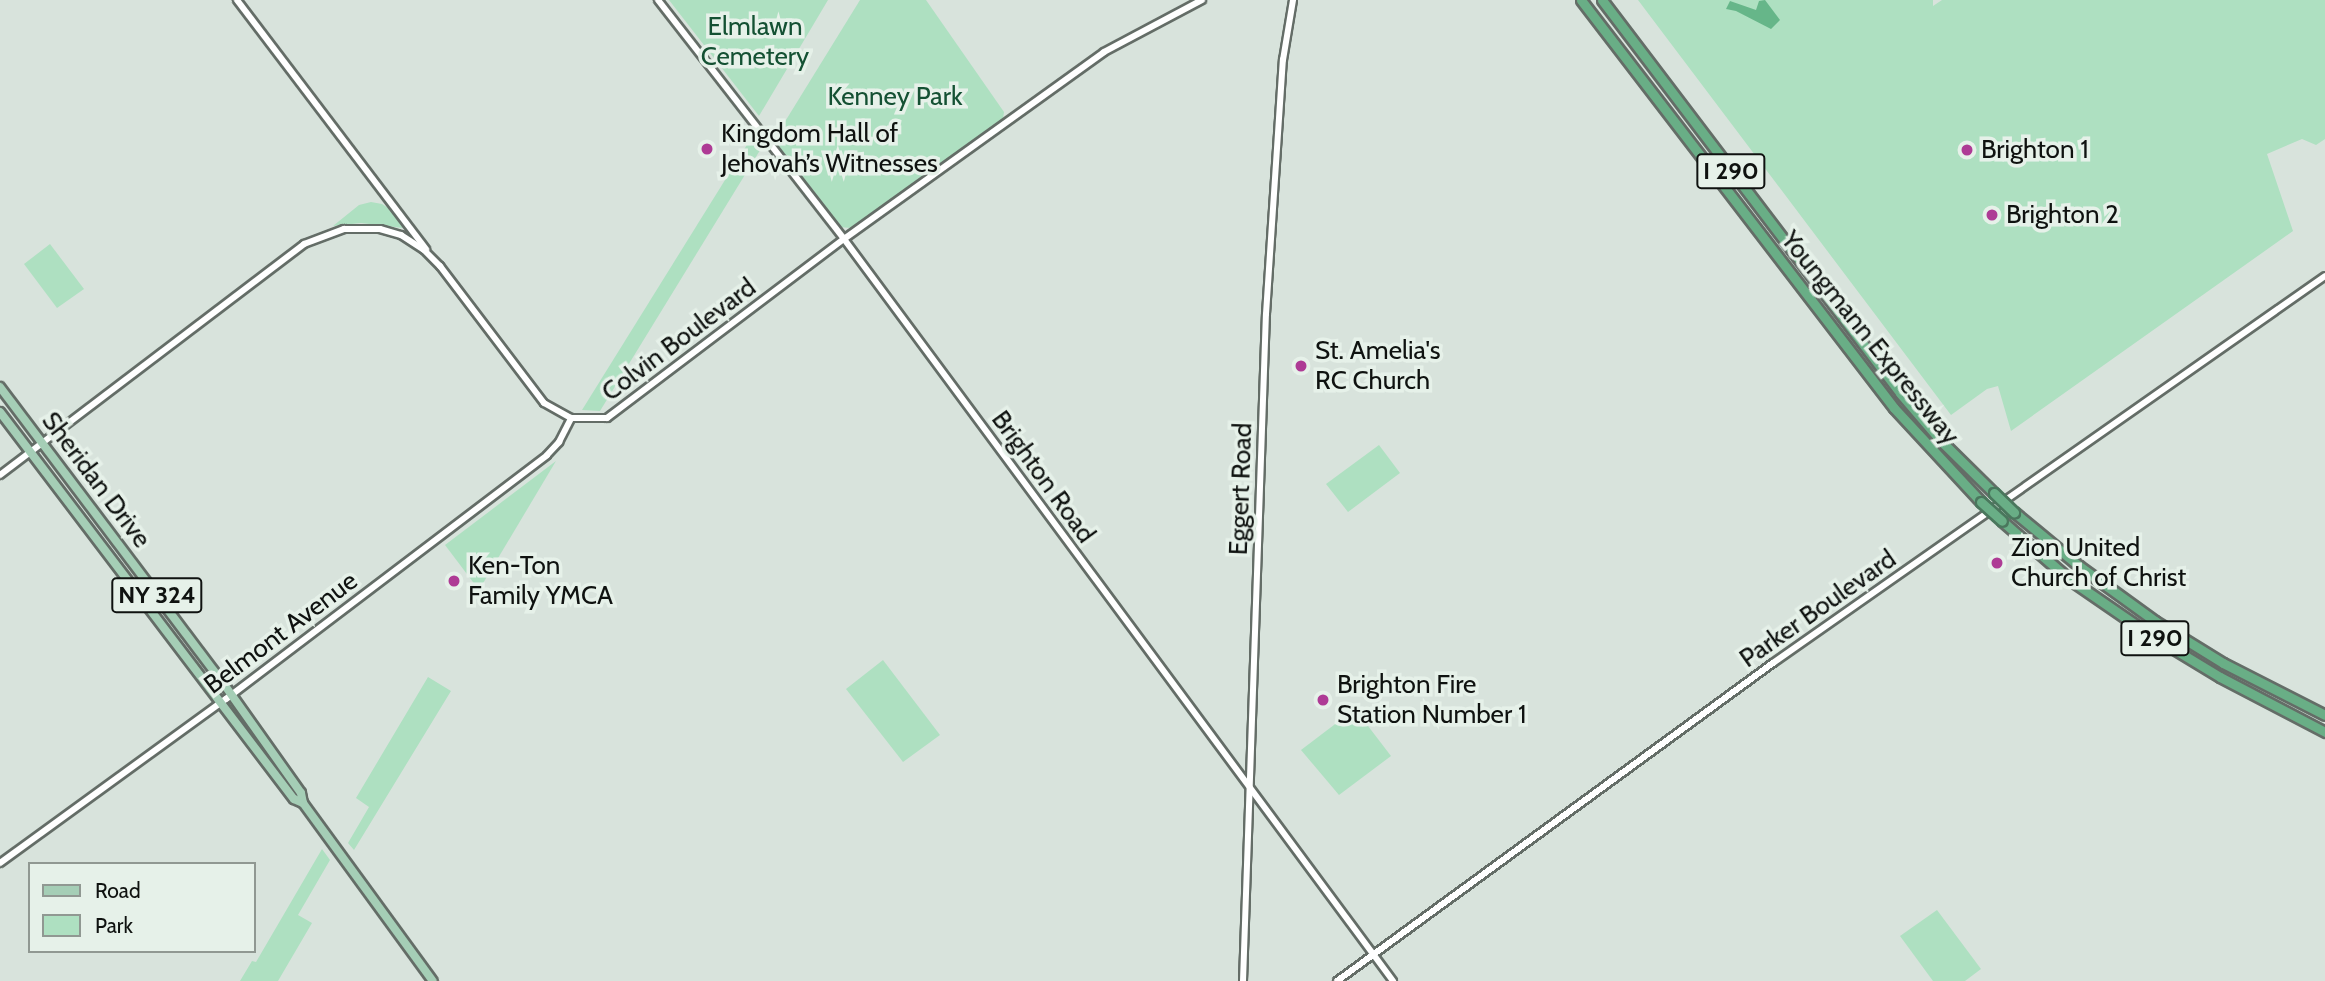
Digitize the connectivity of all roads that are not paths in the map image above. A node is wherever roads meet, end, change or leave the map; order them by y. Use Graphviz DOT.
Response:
graph roads {
  1 [pos="237,0"];
  2 [pos="658,0"];
  3 [pos="1202,0"];
  4 [pos="1293,0"];
  5 [pos="1581,0"];
  6 [pos="1602,0"];
  7 [pos="407,223"];
  8 [pos="401,235"];
  9 [pos="844,239"];
  10 [pos="433,258"];
  11 [pos="2325,276"];
  12 [pos="0,387"];
  13 [pos="0,412"];
  14 [pos="571,418"];
  15 [pos="42,442"];
  16 [pos="30,452"];
  17 [pos="0,475"];
  18 [pos="136,567"];
  19 [pos="124,576"];
  20 [pos="231,696"];
  21 [pos="221,703"];
  22 [pos="2325,715"];
  23 [pos="2325,732"];
  24 [pos="1250,787"];
  25 [pos="303,803"];
  26 [pos="0,863"];
  27 [pos="1374,954"];
  28 [pos="433,981"];
  29 [pos="1243,981"];
  30 [pos="1337,981"];
  31 [pos="1393,981"];
  1 -- 7 [label="street"];
  2 -- 9 [label="street, Brighton Road"];
  3 -- 9 [label="street, Colvin Boulevard"];
  4 -- 24 [label="street, Eggert Road"];
  5 -- 23 [label="highway, Youngmann Expressway / I 290, bridge"];
  6 -- 22 [label="highway, Youngmann Expressway / I 290, bridge"];
  7 -- 8 [label="street"];
  7 -- 10 [label="street"];
  8 -- 10 [label="street"];
  8 -- 15 [label="street"];
  9 -- 14 [label="street, Colvin Boulevard"];
  9 -- 24 [label="street, Brighton Road"];
  10 -- 14 [label="street"];
  11 -- 27 [label="street, Parker Boulevard"];
  12 -- 15 [label="main road, Sheridan Drive / NY 324"];
  13 -- 16 [label="main road, Sheridan Drive / NY 324"];
  14 -- 20 [label="street, Belmont Avenue"];
  15 -- 16 [label="street"];
  15 -- 18 [label="main road, Sheridan Drive / NY 324"];
  16 -- 17 [label="street"];
  16 -- 19 [label="main road, Sheridan Drive / NY 324"];
  18 -- 19 [label="main road"];
  18 -- 20 [label="main road, Sheridan Drive / NY 324"];
  19 -- 21 [label="main road, Sheridan Drive / NY 324"];
  20 -- 21 [label="street, Belmont Avenue"];
  20 -- 25 [label="main road, Sheridan Drive / NY 324"];
  21 -- 25 [label="main road, Sheridan Drive / NY 324"];
  21 -- 26 [label="street, Belmont Avenue"];
  24 -- 27 [label="street, Brighton Road"];
  24 -- 29 [label="street, Eggert Road"];
  25 -- 28 [label="main road, Sheridan Drive / NY 324"];
  27 -- 30 [label="street, Parker Boulevard"];
  27 -- 31 [label="street, Brighton Road"];
}
